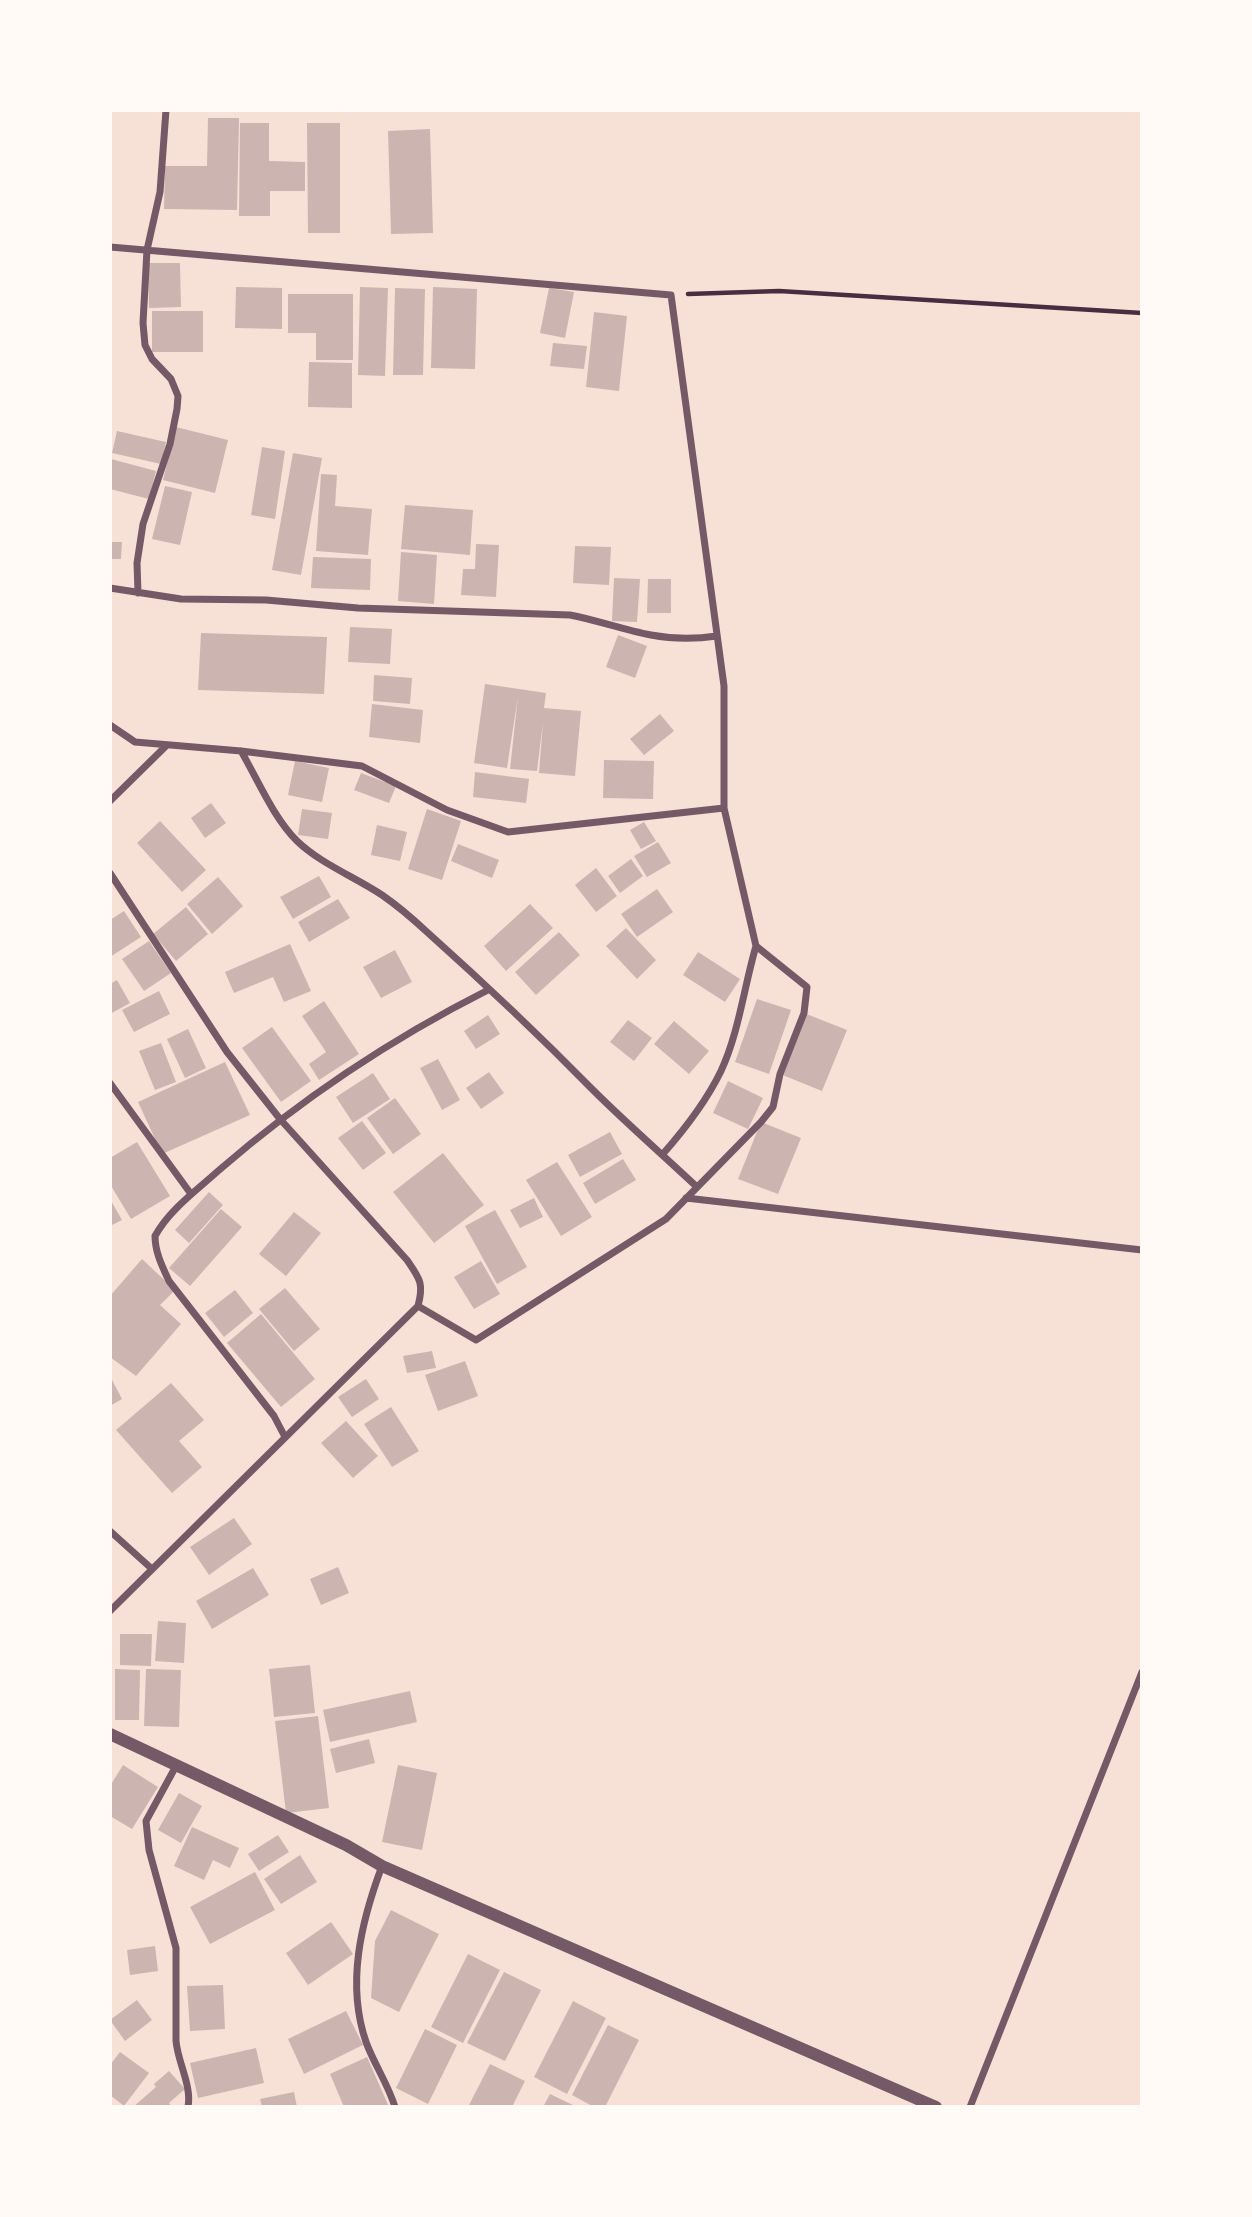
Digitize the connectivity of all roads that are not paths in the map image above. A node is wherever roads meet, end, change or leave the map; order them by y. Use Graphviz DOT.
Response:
graph roads {
  1 [pos="166,110"];
  2 [pos="110,247"];
  3 [pos="147,250"];
  4 [pos="110,588"];
  5 [pos="138,593"];
  6 [pos="717,636"];
  7 [pos="110,725"];
  8 [pos="167,745"];
  9 [pos="241,751"];
  10 [pos="110,801"];
  11 [pos="724,808"];
  12 [pos="110,873"];
  13 [pos="756,946"];
  14 [pos="488,990"];
  15 [pos="110,1083"];
  16 [pos="280,1119"];
  17 [pos="662,1155"];
  18 [pos="697,1187"];
  19 [pos="191,1194"];
  20 [pos="686,1198"];
  21 [pos="1142,1250"];
  22 [pos="418,1306"];
  23 [pos="285,1437"];
  24 [pos="110,1531"];
  25 [pos="152,1569"];
  26 [pos="110,1611"];
  27 [pos="1142,1672"];
  28 [pos="110,1734"];
  29 [pos="176,1766"];
  30 [pos="382,1866"];
  31 [pos="188,2107"];
  32 [pos="395,2107"];
  33 [pos="936,2107"];
  34 [pos="970,2107"];
  1 -- 3 [label="street"];
  2 -- 3 [label="street"];
  3 -- 5 [label="street"];
  3 -- 6 [label="street"];
  4 -- 5 [label="street"];
  5 -- 6 [label="street"];
  6 -- 11 [label="street"];
  7 -- 8 [label="street"];
  8 -- 9 [label="street"];
  8 -- 10 [label="street"];
  9 -- 11 [label="street"];
  9 -- 14 [label="street"];
  11 -- 13 [label="street"];
  12 -- 16 [label="street"];
  13 -- 17 [label="street"];
  13 -- 18 [label="street"];
  14 -- 16 [label="street"];
  14 -- 17 [label="street"];
  15 -- 19 [label="street"];
  16 -- 19 [label="street"];
  16 -- 22 [label="street"];
  17 -- 18 [label="street"];
  18 -- 20 [label="street"];
  19 -- 23 [label="street"];
  20 -- 21 [label="street"];
  20 -- 22 [label="street"];
  22 -- 23 [label="street"];
  23 -- 25 [label="street"];
  24 -- 25 [label="street"];
  25 -- 26 [label="street"];
  27 -- 34 [label="street"];
  28 -- 29 [label="street"];
  29 -- 30 [label="street"];
  29 -- 31 [label="street"];
  30 -- 32 [label="street"];
  30 -- 33 [label="street"];
}
